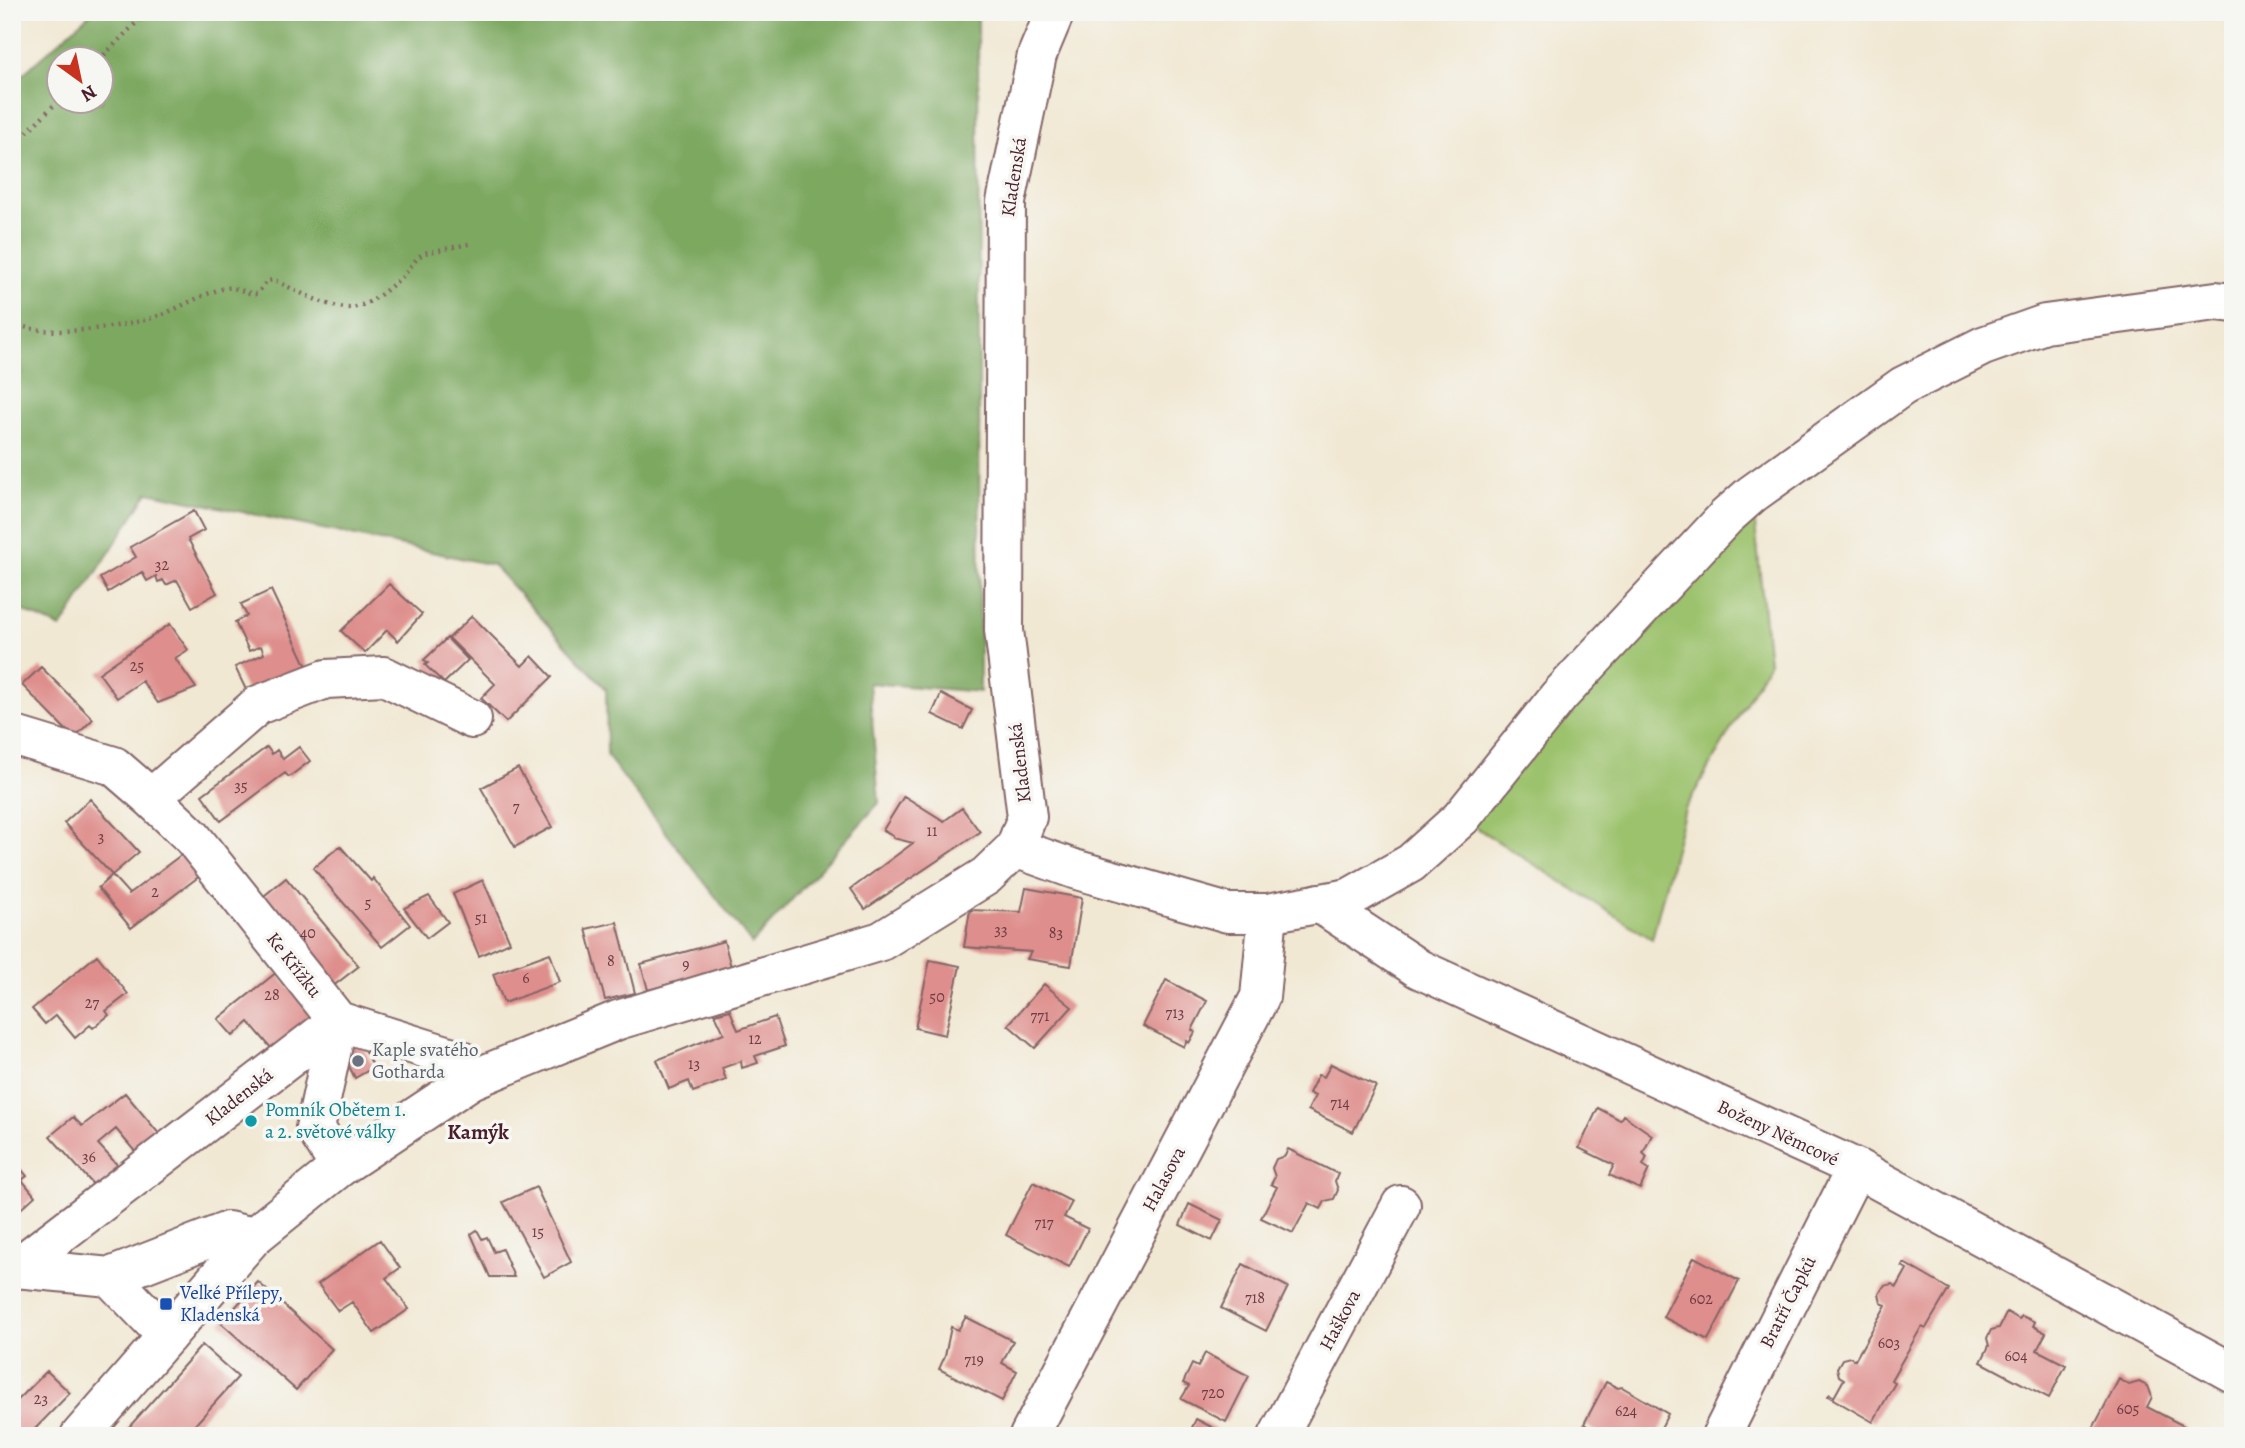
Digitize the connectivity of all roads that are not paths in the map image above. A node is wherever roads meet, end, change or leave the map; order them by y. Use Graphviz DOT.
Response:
graph roads {
  1 [pos="1055,12"];
  2 [pos="2233,303"];
  3 [pos="472,719"];
  4 [pos="12,735"];
  5 [pos="150,797"];
  6 [pos="1015,848"];
  7 [pos="1319,903"];
  8 [pos="1268,913"];
  9 [pos="338,1021"];
  10 [pos="471,1080"];
  11 [pos="340,1167"];
  12 [pos="1856,1168"];
  13 [pos="1401,1205"];
  14 [pos="253,1237"];
  15 [pos="14,1270"];
  16 [pos="110,1277"];
  17 [pos="167,1336"];
  18 [pos="2233,1373"];
  19 [pos="80,1436"];
  20 [pos="1029,1436"];
  21 [pos="1278,1436"];
  22 [pos="1721,1436"];
  1 -- 6 [label="street, Kladenská"];
  2 -- 7 [label="street"];
  3 -- 5 [label="street"];
  4 -- 5 [label="street, Ke Křížku"];
  5 -- 9 [label="street, Ke Křížku"];
  6 -- 8 [label="street"];
  6 -- 10 [label="street, Kladenská"];
  7 -- 8 [label="street"];
  7 -- 12 [label="street, Boženy Němcové"];
  8 -- 20 [label="street, Halasova"];
  9 -- 10 [label="street"];
  9 -- 11 [label="street"];
  9 -- 15 [label="street, Kladenská"];
  10 -- 11 [label="street, Kladenská"];
  11 -- 14 [label="street, Kladenská"];
  12 -- 18 [label="street, Boženy Němcové"];
  12 -- 22 [label="street, Bratří Čapků"];
  13 -- 21 [label="street, Haškova"];
  14 -- 16 [label="street, Kladenská"];
  14 -- 17 [label="street, Kladenská"];
  15 -- 16 [label="street, Kladenská"];
  16 -- 17 [label="street"];
  17 -- 19 [label="street, Kladenská"];
}
